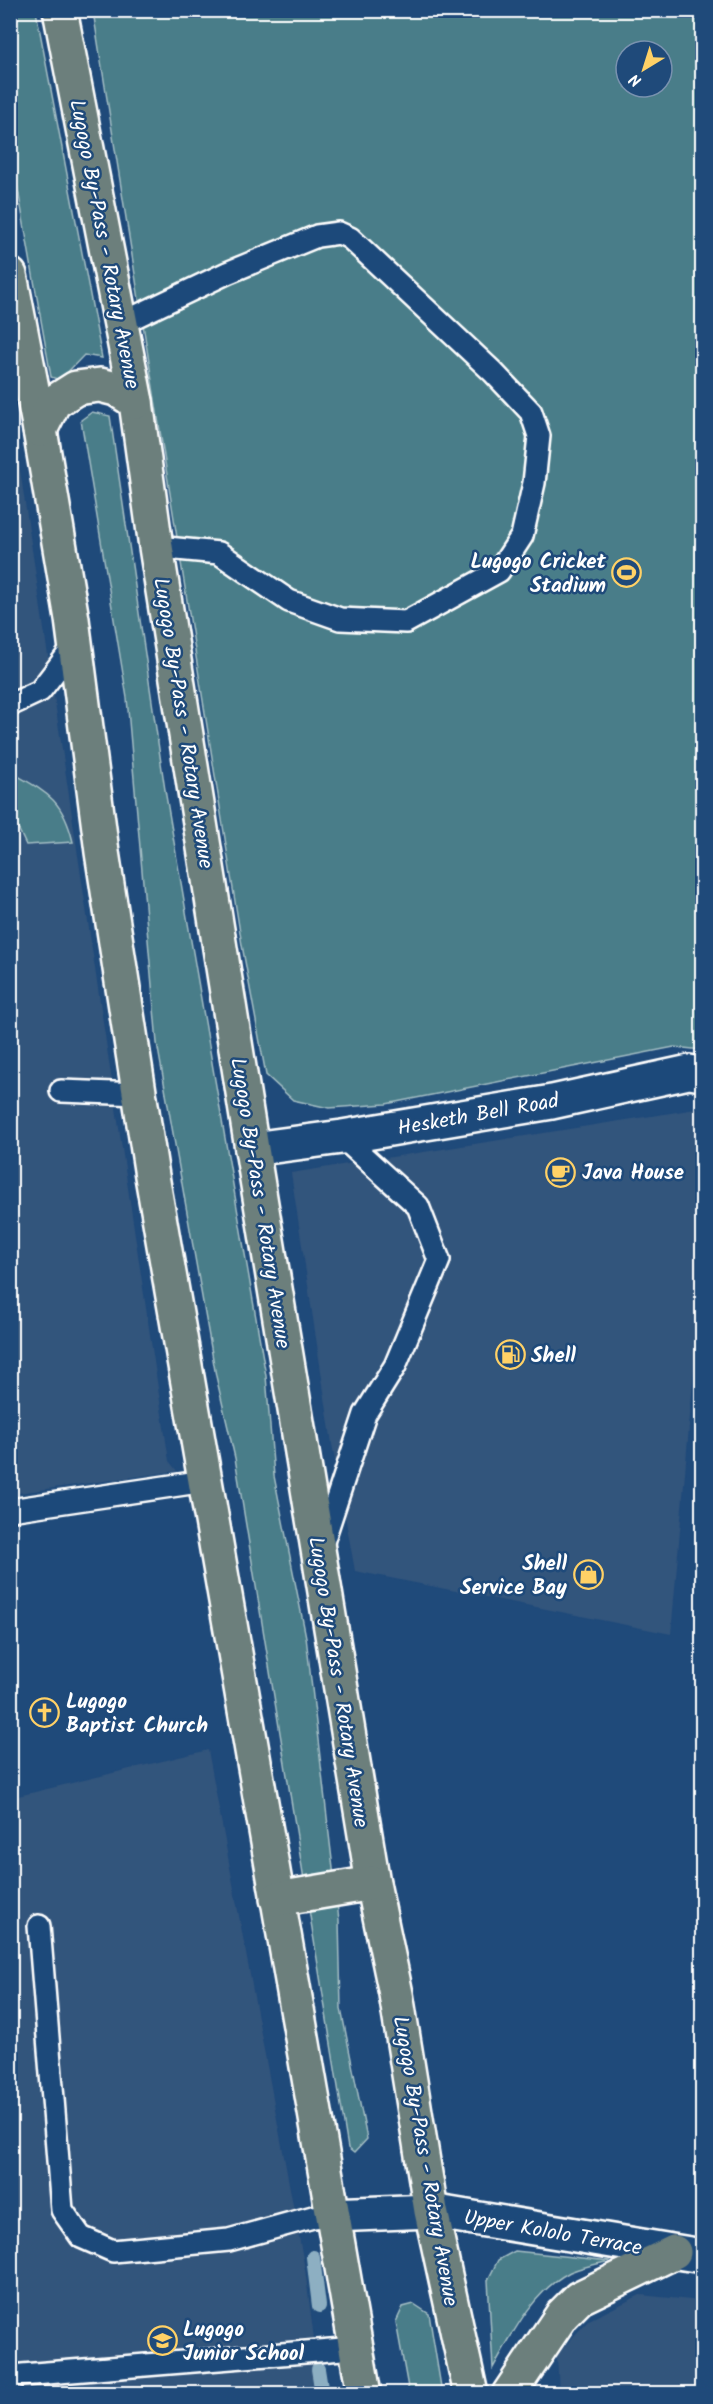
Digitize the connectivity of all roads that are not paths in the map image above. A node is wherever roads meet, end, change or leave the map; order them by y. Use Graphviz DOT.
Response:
graph roads {
  1 [pos="60,10"];
  2 [pos="10,275"];
  3 [pos="120,324"];
  4 [pos="136,402"];
  5 [pos="40,430"];
  6 [pos="156,547"];
  7 [pos="76,644"];
  8 [pos="10,705"];
  9 [pos="702,1074"];
  10 [pos="61,1091"];
  11 [pos="140,1094"];
  12 [pos="342,1137"];
  13 [pos="252,1149"];
  14 [pos="205,1481"];
  15 [pos="10,1510"];
  16 [pos="318,1556"];
  17 [pos="373,1883"];
  18 [pos="277,1899"];
  19 [pos="39,1926"];
  20 [pos="431,2211"];
  21 [pos="331,2215"];
  22 [pos="688,2254"];
  23 [pos="355,2348"];
  24 [pos="22,2375"];
  25 [pos="364,2394"];
  26 [pos="471,2394"];
  27 [pos="509,2394"];
  1 -- 3 [label="main road, Lugogo By-Pass - Rotary Avenue"];
  2 -- 5 [label="main road"];
  3 -- 4 [label="main road, Lugogo By-Pass - Rotary Avenue"];
  3 -- 6 [label="lane"];
  4 -- 5 [label="main road"];
  4 -- 6 [label="main road, Lugogo By-Pass - Rotary Avenue"];
  5 -- 7 [label="main road"];
  6 -- 13 [label="main road, Lugogo By-Pass - Rotary Avenue"];
  7 -- 8 [label="lane"];
  7 -- 11 [label="main road"];
  9 -- 12 [label="street, Hesketh Bell Road"];
  10 -- 11 [label="lane"];
  11 -- 14 [label="main road"];
  12 -- 13 [label="street, Hesketh Bell Road"];
  12 -- 16 [label="lane"];
  13 -- 16 [label="main road, Lugogo By-Pass - Rotary Avenue"];
  14 -- 15 [label="lane"];
  14 -- 18 [label="main road"];
  16 -- 17 [label="main road, Lugogo By-Pass - Rotary Avenue"];
  17 -- 18 [label="main road"];
  17 -- 20 [label="main road, Lugogo By-Pass - Rotary Avenue"];
  18 -- 21 [label="main road"];
  19 -- 21 [label="lane"];
  20 -- 21 [label="street, Upper Kololo Terrace"];
  20 -- 22 [label="street, Upper Kololo Terrace"];
  20 -- 26 [label="main road, Lugogo By-Pass - Rotary Avenue"];
  21 -- 23 [label="main road"];
  22 -- 27 [label="main road"];
  23 -- 24 [label="lane"];
  23 -- 25 [label="main road"];
}
